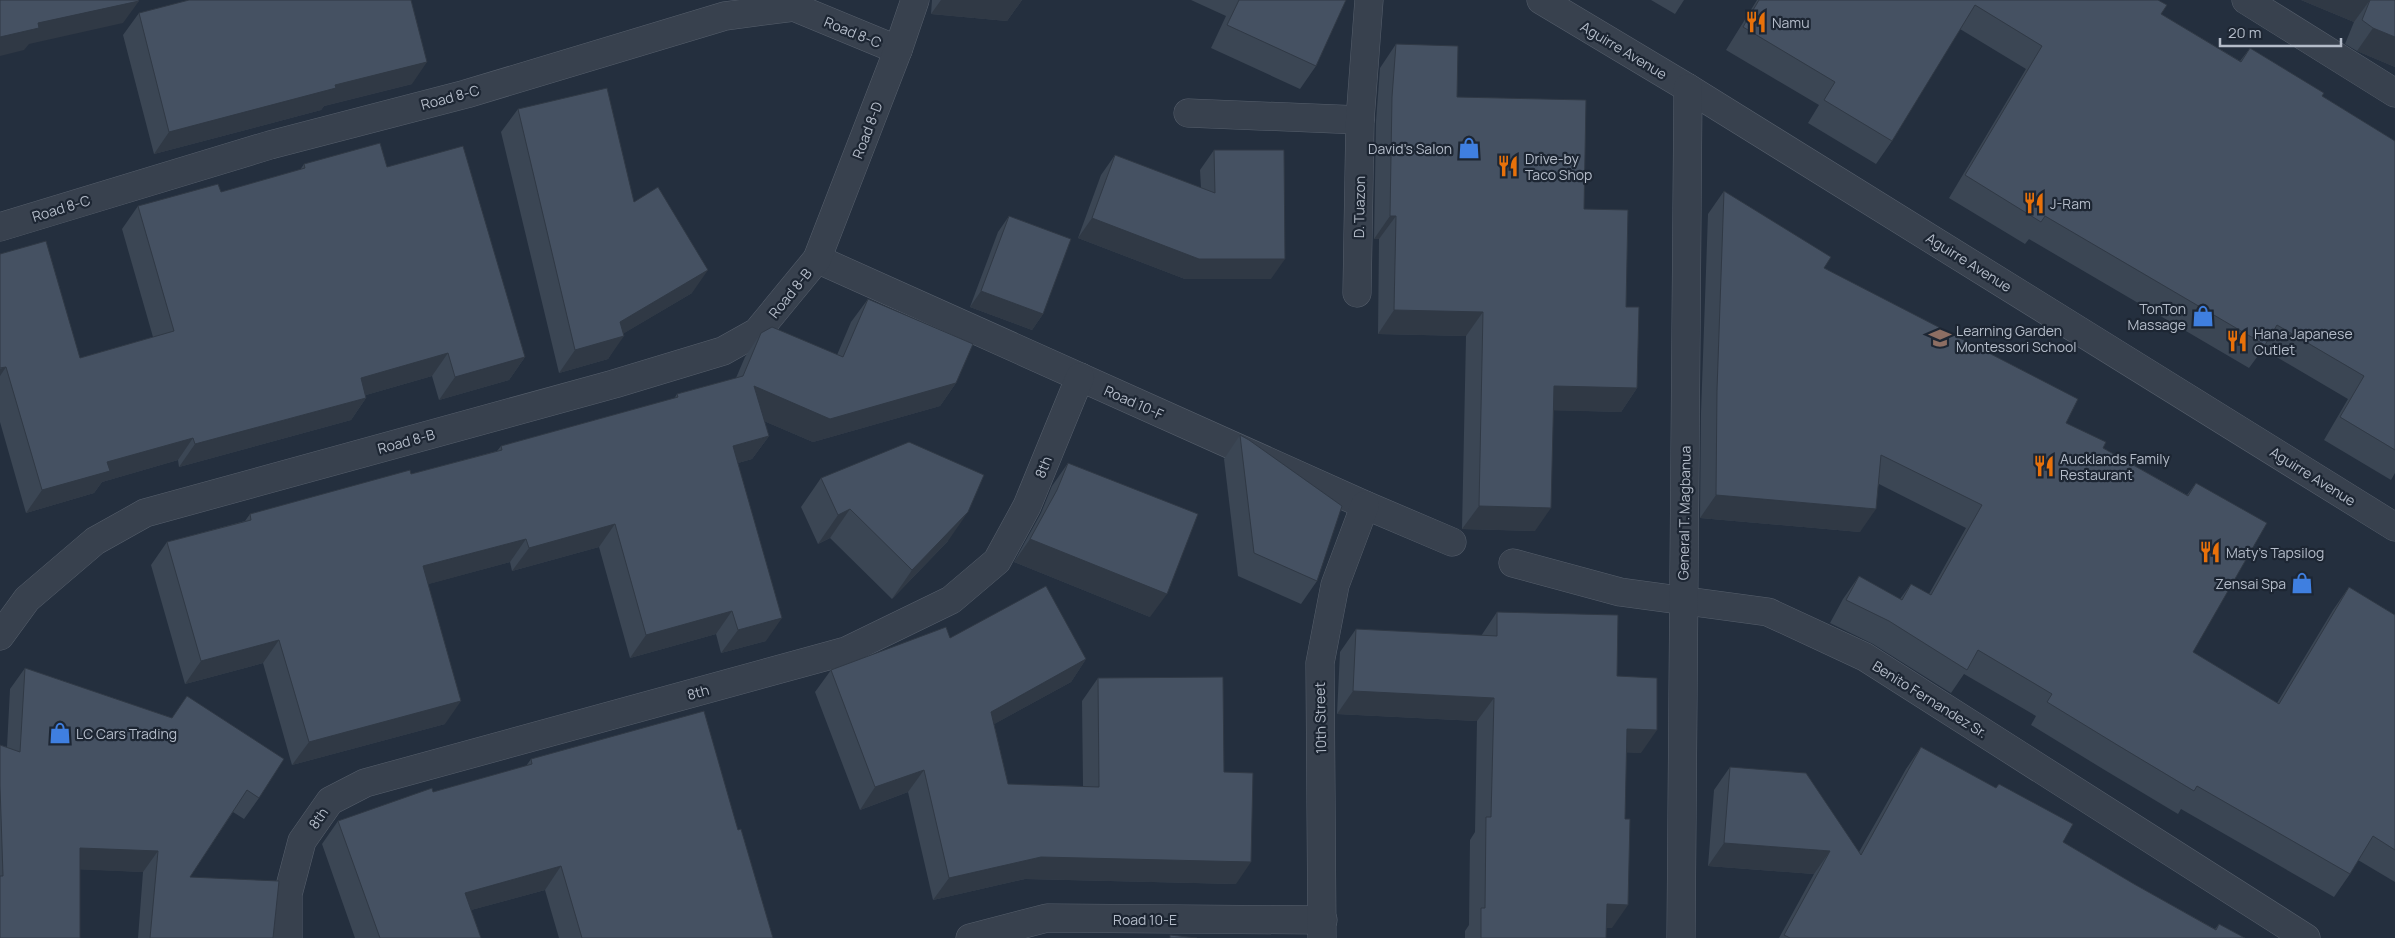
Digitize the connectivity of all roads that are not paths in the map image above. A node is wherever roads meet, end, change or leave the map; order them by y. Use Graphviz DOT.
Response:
graph roads {
  1 [pos="915,0"];
  2 [pos="1369,0"];
  3 [pos="1541,0"];
  4 [pos="2246,0"];
  5 [pos="898,50"];
  6 [pos="1688,88"];
  7 [pos="2395,93"];
  8 [pos="1188,113"];
  9 [pos="1360,120"];
  10 [pos="0,227"];
  11 [pos="817,259"];
  12 [pos="1358,293"];
  13 [pos="1080,377"];
  14 [pos="1365,506"];
  15 [pos="2395,527"];
  16 [pos="1452,542"];
  17 [pos="1513,563"];
  18 [pos="1683,602"];
  19 [pos="0,636"];
  20 [pos="1323,929"];
  21 [pos="288,938"];
  22 [pos="970,938"];
  23 [pos="1681,938"];
  24 [pos="2306,938"];
  1 -- 5 [label="street, Road 8-D"];
  2 -- 9 [label="street, D. Tuazon"];
  3 -- 6 [label="street, Aguirre Avenue"];
  4 -- 7 [label="street"];
  5 -- 10 [label="street, Road 8-C"];
  5 -- 11 [label="street, Road 8-D"];
  6 -- 15 [label="street, Aguirre Avenue"];
  6 -- 18 [label="street, General T. Magbanua"];
  8 -- 9 [label="street"];
  9 -- 12 [label="street, D. Tuazon"];
  11 -- 13 [label="street, Road 10-F"];
  11 -- 19 [label="street, Road 8-B"];
  13 -- 14 [label="street, Road 10-F"];
  13 -- 21 [label="street, 8th"];
  14 -- 16 [label="street, Road 10-F"];
  14 -- 20 [label="street, 10th Street"];
  17 -- 18 [label="street, Benito Fernandez Sr."];
  18 -- 23 [label="street, General T. Magbanua"];
  18 -- 24 [label="street, Benito Fernandez Sr."];
  20 -- 22 [label="street, Road 10-E"];
}
